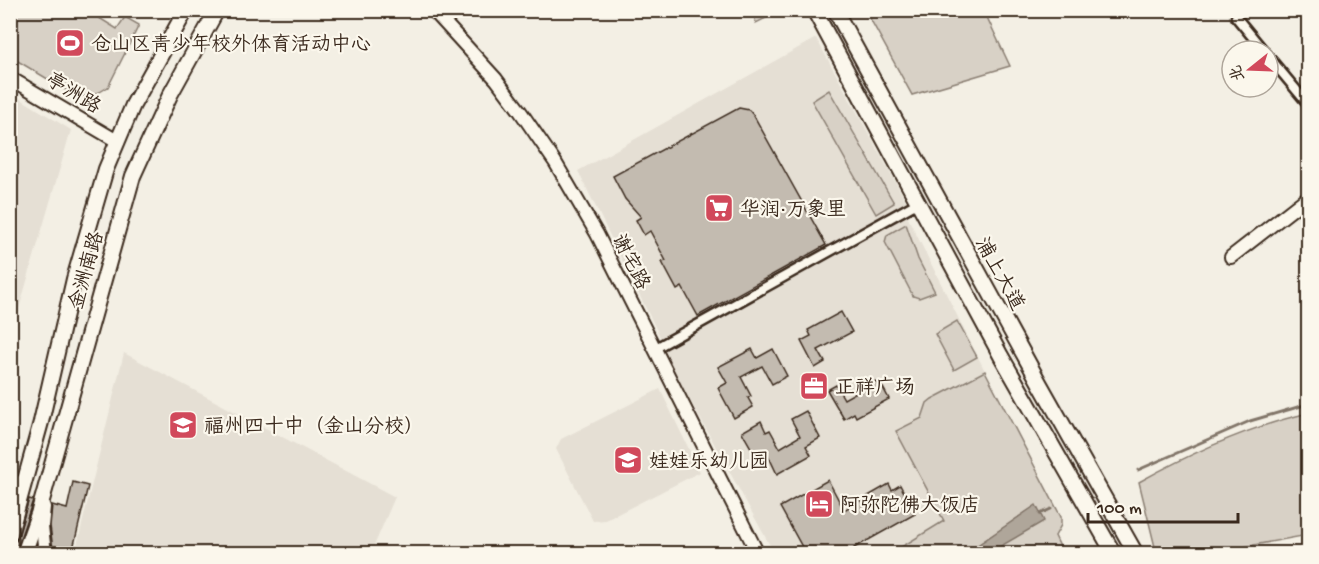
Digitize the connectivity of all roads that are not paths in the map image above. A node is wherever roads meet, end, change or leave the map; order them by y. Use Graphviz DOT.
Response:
graph roads {
  1 [pos="186,10"];
  2 [pos="217,10"];
  3 [pos="433,10"];
  4 [pos="814,10"];
  5 [pos="835,10"];
  6 [pos="1236,17"];
  7 [pos="1254,39"];
  8 [pos="1280,70"];
  9 [pos="10,78"];
  10 [pos="1308,104"];
  11 [pos="117,141"];
  12 [pos="1308,196"];
  13 [pos="917,202"];
  14 [pos="1231,257"];
  15 [pos="654,349"];
  16 [pos="27,476"];
  17 [pos="45,488"];
  18 [pos="10,496"];
  19 [pos="10,534"];
  20 [pos="24,554"];
  21 [pos="45,554"];
  22 [pos="758,554"];
  23 [pos="1114,554"];
  24 [pos="1136,554"];
  1 -- 11 [label="main road, 金洲南路"];
  2 -- 17 [label="main road, 金洲南路"];
  3 -- 15 [label="street, 谢宅路"];
  4 -- 13 [label="main road, 浦上大道"];
  5 -- 24 [label="main road, 浦上大道"];
  6 -- 7 [label="street"];
  8 -- 10 [label="street"];
  9 -- 11 [label="street, 亭洲路"];
  11 -- 16 [label="main road, 金洲南路"];
  12 -- 14 [label="street"];
  13 -- 15 [label="street"];
  13 -- 23 [label="main road, 浦上大道"];
  15 -- 22 [label="street, 谢宅路"];
  16 -- 18 [label="street"];
  16 -- 19 [label="main road, 金洲南路"];
  17 -- 20 [label="main road, 金洲南路"];
  17 -- 21 [label="street"];
}
